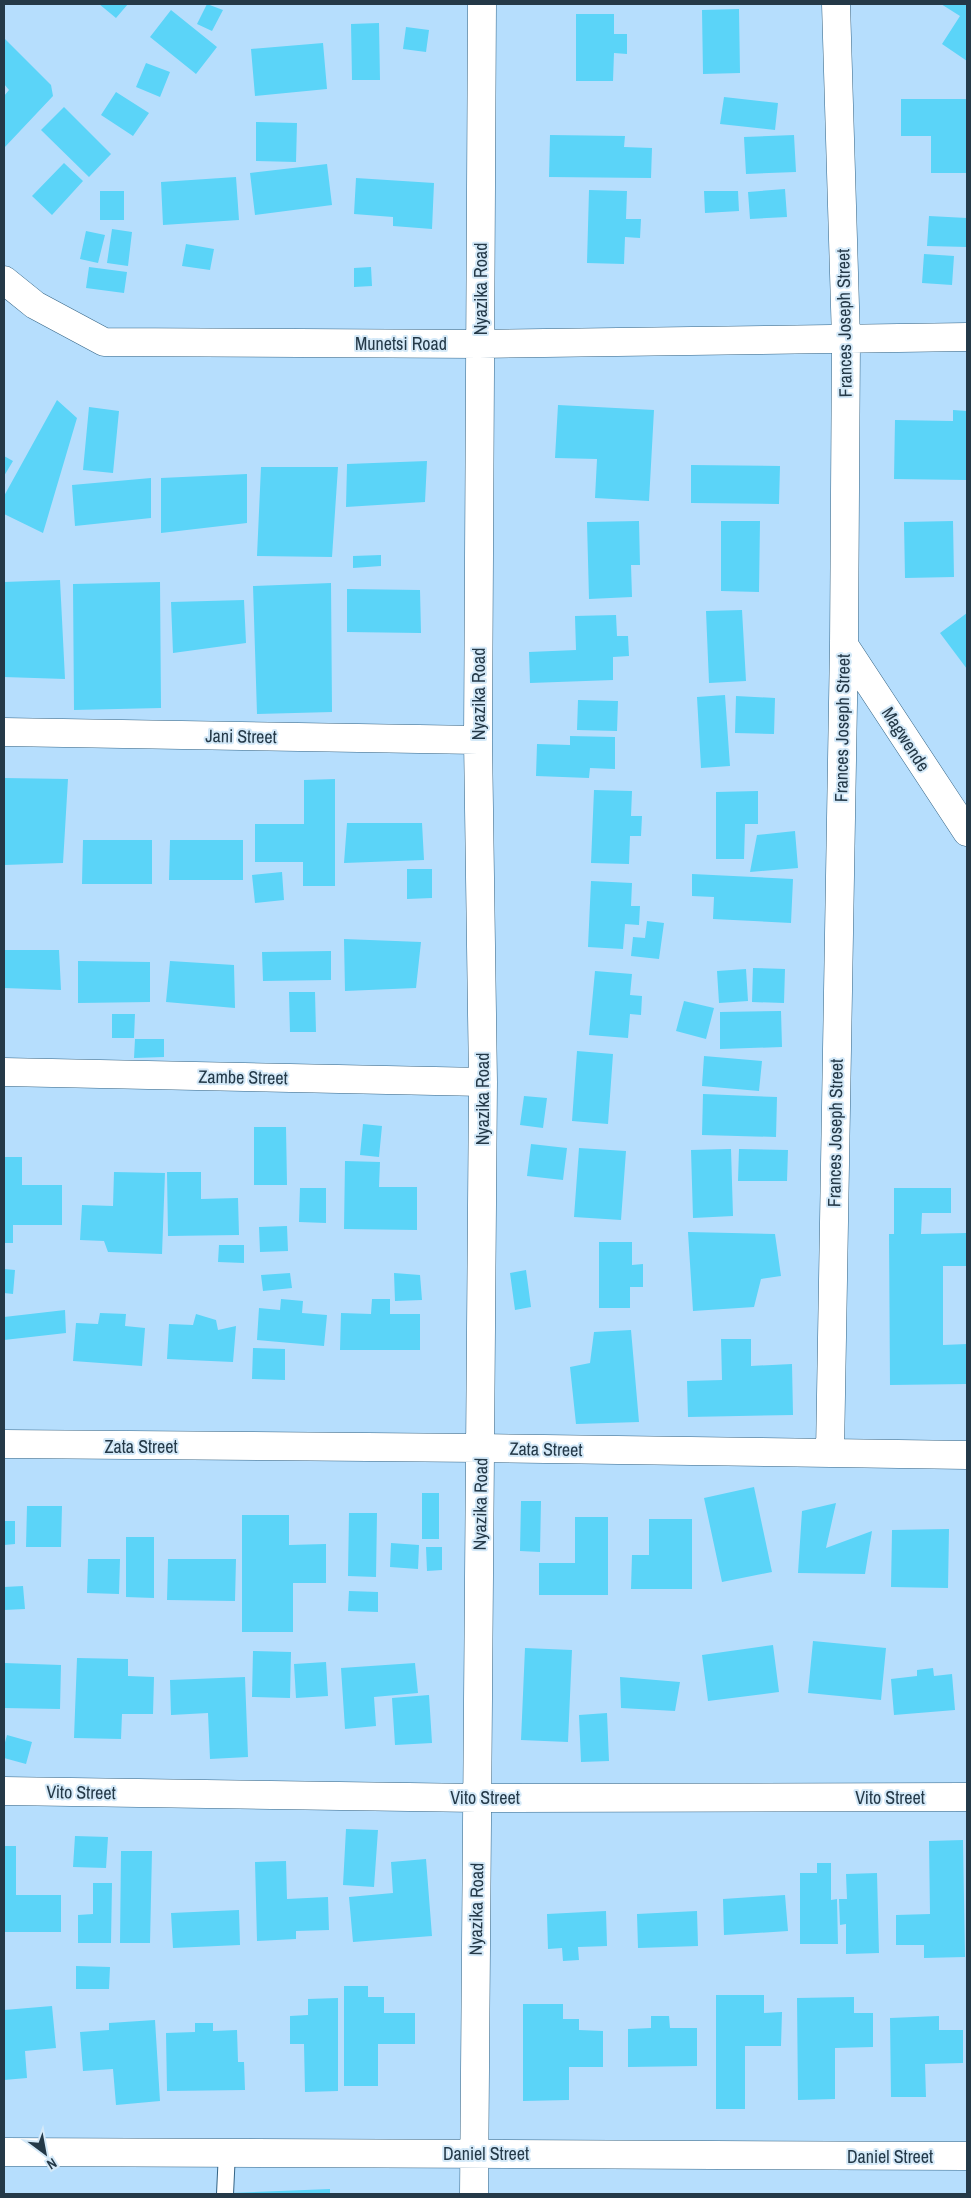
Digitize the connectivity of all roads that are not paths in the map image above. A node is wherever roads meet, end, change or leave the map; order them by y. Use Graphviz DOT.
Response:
graph roads {
  1 [pos="482,4"];
  2 [pos="836,4"];
  3 [pos="857,4"];
  4 [pos="837,30"];
  5 [pos="4,280"];
  6 [pos="967,337"];
  7 [pos="846,340"];
  8 [pos="479,344"];
  9 [pos="844,645"];
  10 [pos="4,732"];
  11 [pos="478,740"];
  12 [pos="967,832"];
  13 [pos="4,1072"];
  14 [pos="483,1082"];
  15 [pos="4,1444"];
  16 [pos="480,1448"];
  17 [pos="830,1452"];
  18 [pos="967,1455"];
  19 [pos="4,1791"];
  20 [pos="967,1797"];
  21 [pos="477,1798"];
  22 [pos="4,2152"];
  23 [pos="227,2152"];
  24 [pos="473,2153"];
  25 [pos="967,2156"];
  26 [pos="225,2194"];
  27 [pos="474,2194"];
  1 -- 8 [label="street, Nyazika Road"];
  2 -- 4 [label="street, Frances Joseph Street"];
  3 -- 4 [label="street"];
  4 -- 7 [label="street, Frances Joseph Street"];
  5 -- 8 [label="street, Munetsi Road"];
  6 -- 7 [label="street, Munetsi Road"];
  7 -- 8 [label="street, Munetsi Road"];
  7 -- 9 [label="street, Frances Joseph Street"];
  8 -- 11 [label="street, Nyazika Road"];
  9 -- 12 [label="street, Magwende"];
  9 -- 17 [label="street, Frances Joseph Street"];
  10 -- 11 [label="street, Jani Street"];
  11 -- 14 [label="street, Nyazika Road"];
  13 -- 14 [label="street, Zambe Street"];
  14 -- 16 [label="street, Nyazika Road"];
  15 -- 16 [label="street, Zata Street"];
  16 -- 17 [label="street, Zata Street"];
  16 -- 21 [label="street, Nyazika Road"];
  17 -- 18 [label="street, Zata Street"];
  19 -- 21 [label="street, Vito Street"];
  20 -- 21 [label="street, Vito Street"];
  21 -- 24 [label="street, Nyazika Road"];
  22 -- 23 [label="street, Daniel Street"];
  23 -- 24 [label="street, Daniel Street"];
  23 -- 26 [label="lane"];
  24 -- 25 [label="street, Daniel Street"];
  24 -- 27 [label="street, Nyazika Road"];
}
